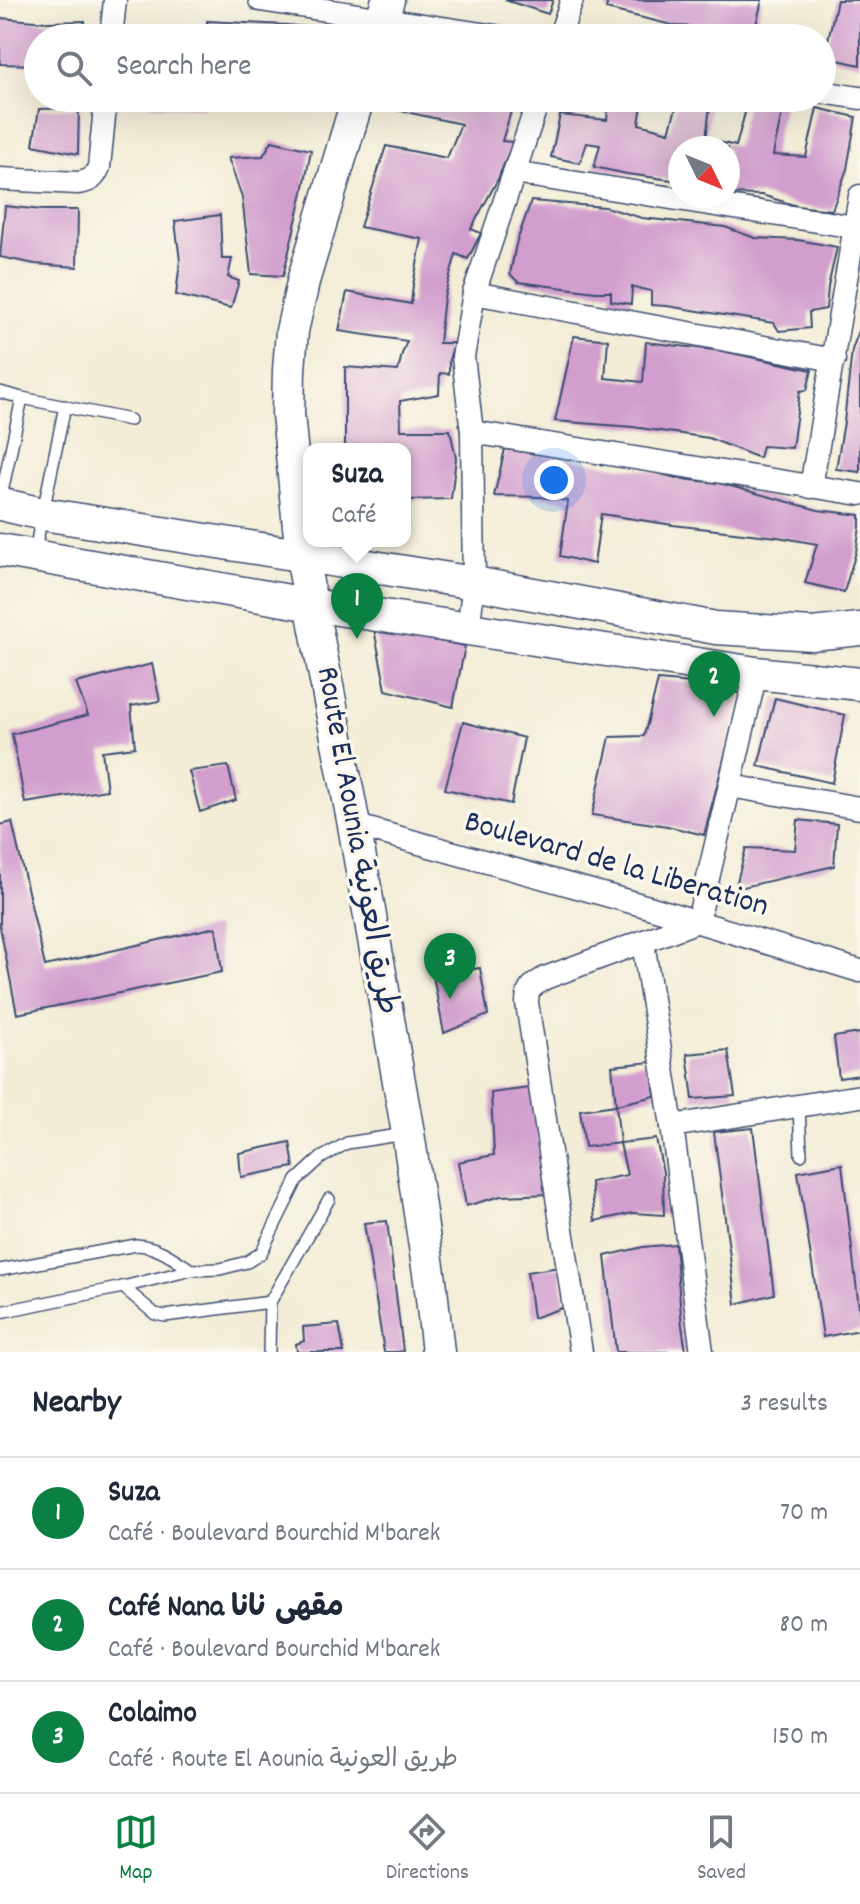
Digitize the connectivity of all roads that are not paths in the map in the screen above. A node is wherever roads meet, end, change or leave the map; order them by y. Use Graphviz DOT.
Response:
graph roads {
  1 [pos="115,0"];
  2 [pos="260,0"];
  3 [pos="572,0"];
  4 [pos="382,19"];
  5 [pos="112,24"];
  6 [pos="415,24"];
  7 [pos="564,24"];
  8 [pos="836,94"];
  9 [pos="860,98"];
  10 [pos="105,112"];
  11 [pos="354,112"];
  12 [pos="534,112"];
  13 [pos="514,173"];
  14 [pos="0,179"];
  15 [pos="860,196"];
  16 [pos="855,227"];
  17 [pos="474,293"];
  18 [pos="834,360"];
  19 [pos="0,392"];
  20 [pos="22,398"];
  21 [pos="65,406"];
  22 [pos="130,420"];
  23 [pos="472,432"];
  24 [pos="811,487"];
  25 [pos="860,494"];
  26 [pos="0,503"];
  27 [pos="43,514"];
  28 [pos="0,550"];
  29 [pos="34,556"];
  30 [pos="302,557"];
  31 [pos="474,583"];
  32 [pos="312,605"];
  33 [pos="716,628"];
  34 [pos="468,629"];
  35 [pos="860,629"];
  36 [pos="711,666"];
  37 [pos="756,673"];
  38 [pos="860,684"];
  39 [pos="730,786"];
  40 [pos="860,808"];
  41 [pos="354,825"];
  42 [pos="698,921"];
  43 [pos="643,942"];
  44 [pos="860,971"];
  45 [pos="860,1096"];
  46 [pos="799,1105"];
  47 [pos="672,1126"];
  48 [pos="408,1133"];
  49 [pos="801,1155"];
  50 [pos="329,1199"];
  51 [pos="0,1270"];
  52 [pos="191,1270"];
  53 [pos="123,1287"];
  54 [pos="270,1302"];
  55 [pos="0,1312"];
  56 [pos="269,1352"];
  57 [pos="438,1352"];
  58 [pos="581,1352"];
  59 [pos="702,1352"];
  1 -- 5 [label="street"];
  2 -- 4 [label="street"];
  3 -- 7 [label="street"];
  4 -- 6 [label="street"];
  8 -- 9 [label="street"];
  10 -- 14 [label="street"];
  11 -- 30 [label="main road, Route El Aounia طريق العونية"];
  12 -- 13 [label="street"];
  13 -- 16 [label="street"];
  13 -- 17 [label="street"];
  15 -- 16 [label="street"];
  16 -- 18 [label="street"];
  17 -- 18 [label="street"];
  17 -- 23 [label="street"];
  18 -- 24 [label="street"];
  19 -- 20 [label="lane"];
  20 -- 21 [label="lane"];
  20 -- 26 [label="lane"];
  21 -- 22 [label="lane"];
  21 -- 27 [label="lane"];
  23 -- 24 [label="street"];
  23 -- 31 [label="street"];
  24 -- 25 [label="street"];
  26 -- 27 [label="main road"];
  27 -- 29 [label="lane"];
  27 -- 30 [label="main road"];
  28 -- 29 [label="main road"];
  29 -- 32 [label="main road"];
  30 -- 31 [label="main road"];
  30 -- 32 [label="main road, Route El Aounia طريق العونية"];
  31 -- 33 [label="main road"];
  31 -- 34 [label="street"];
  32 -- 34 [label="main road"];
  32 -- 41 [label="main road, Route El Aounia طريق العونية"];
  33 -- 35 [label="main road"];
  33 -- 36 [label="main road"];
  34 -- 36 [label="main road"];
  36 -- 37 [label="main road"];
  37 -- 38 [label="main road"];
  37 -- 39 [label="street"];
  39 -- 40 [label="street"];
  39 -- 42 [label="street"];
  41 -- 42 [label="street, Boulevard de la Liberation"];
  41 -- 48 [label="main road, Route El Aounia طريق العونية"];
  42 -- 43 [label="street"];
  42 -- 44 [label="street, Boulevard de la Liberation"];
  43 -- 47 [label="street"];
  43 -- 58 [label="street"];
  45 -- 46 [label="street"];
  46 -- 47 [label="street"];
  46 -- 49 [label="lane"];
  47 -- 59 [label="street"];
  48 -- 52 [label="lane"];
  48 -- 57 [label="main road, Route El Aounia طريق العونية"];
  50 -- 54 [label="lane"];
  51 -- 52 [label="lane"];
  52 -- 53 [label="lane"];
  53 -- 54 [label="lane"];
  53 -- 55 [label="lane"];
  54 -- 56 [label="lane"];
}
